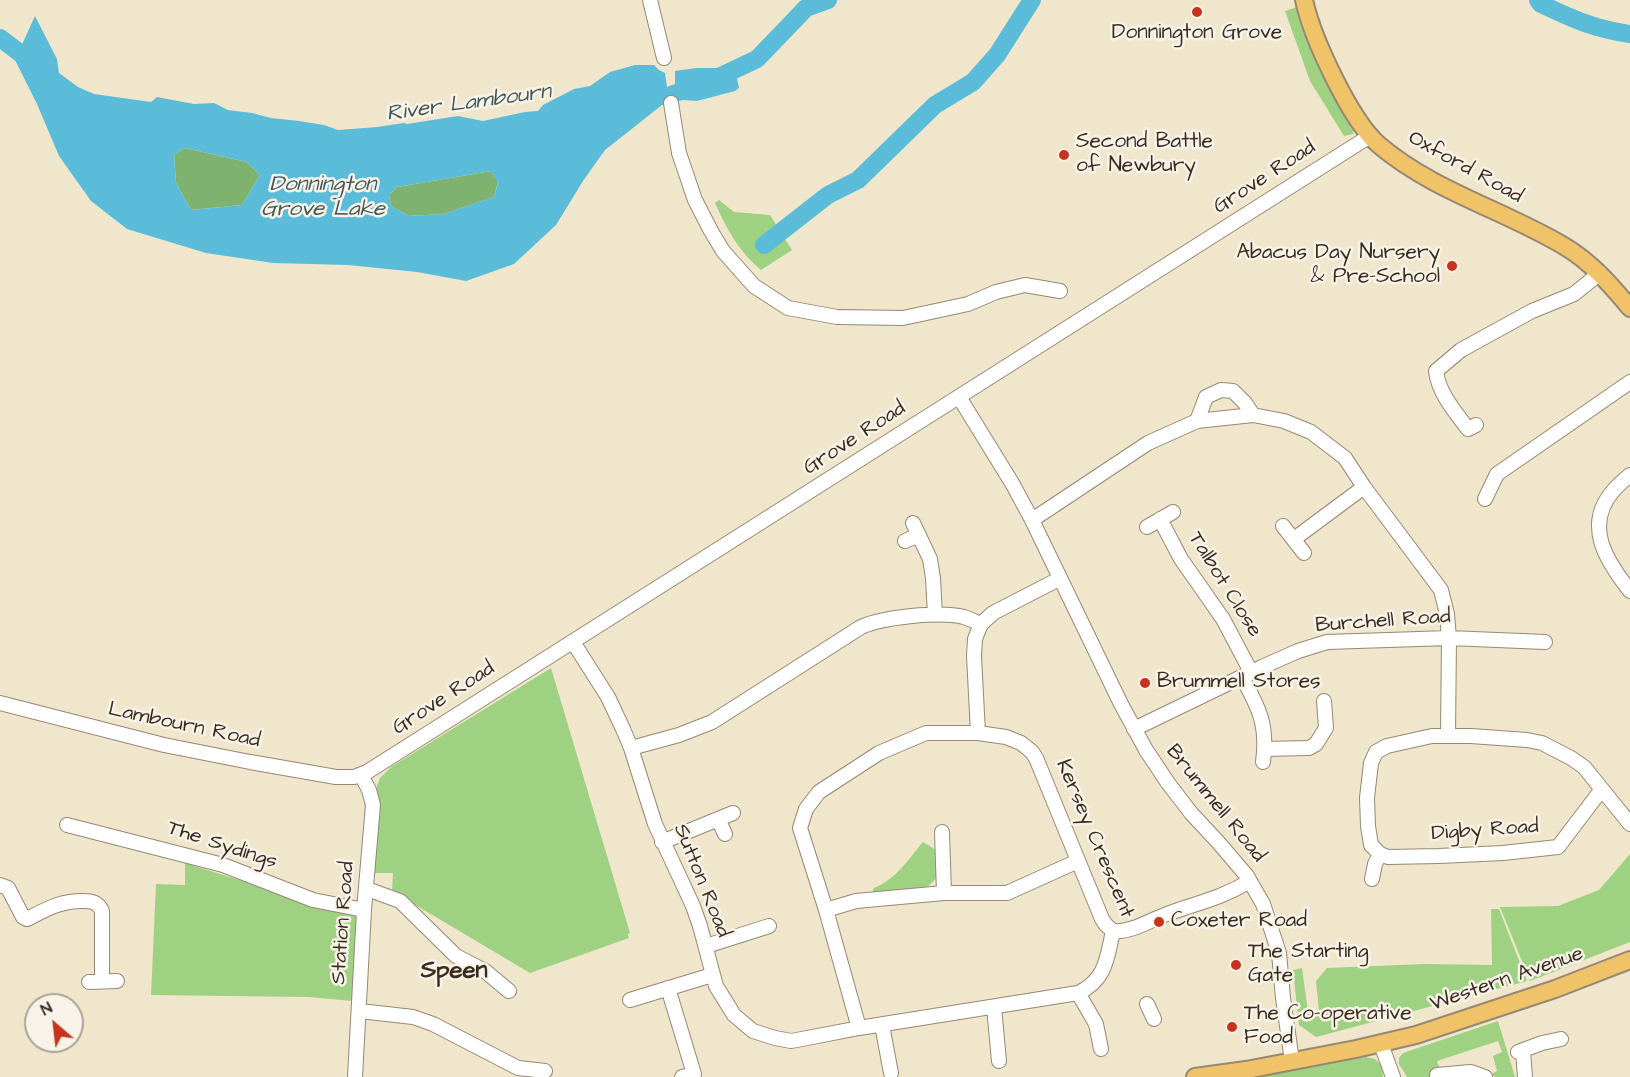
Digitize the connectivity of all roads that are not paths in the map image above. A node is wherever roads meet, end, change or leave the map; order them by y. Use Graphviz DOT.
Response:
graph roads {
  1 [pos="650,0"];
  2 [pos="1304,0"];
  3 [pos="664,58"];
  4 [pos="671,103"];
  5 [pos="1370,136"];
  6 [pos="1600,273"];
  7 [pos="1060,291"];
  8 [pos="1630,308"];
  9 [pos="1630,382"];
  10 [pos="959,397"];
  11 [pos="1253,415"];
  12 [pos="1197,421"];
  13 [pos="1476,425"];
  14 [pos="1630,475"];
  15 [pos="1364,487"];
  16 [pos="1485,499"];
  17 [pos="1173,512"];
  18 [pos="1160,519"];
  19 [pos="1032,520"];
  20 [pos="1283,526"];
  21 [pos="1147,527"];
  22 [pos="1294,539"];
  23 [pos="905,541"];
  24 [pos="1304,553"];
  25 [pos="1059,579"];
  26 [pos="1630,591"];
  27 [pos="935,615"];
  28 [pos="981,624"];
  29 [pos="1449,638"];
  30 [pos="573,642"];
  31 [pos="1545,642"];
  32 [pos="1246,675"];
  33 [pos="1324,701"];
  34 [pos="0,704"];
  35 [pos="1134,729"];
  36 [pos="978,733"];
  37 [pos="1448,735"];
  38 [pos="631,748"];
  39 [pos="361,775"];
  40 [pos="1602,789"];
  41 [pos="733,813"];
  42 [pos="718,819"];
  43 [pos="1630,824"];
  44 [pos="67,825"];
  45 [pos="942,832"];
  46 [pos="724,834"];
  47 [pos="662,842"];
  48 [pos="1380,854"];
  49 [pos="1078,861"];
  50 [pos="1372,879"];
  51 [pos="1250,881"];
  52 [pos="0,885"];
  53 [pos="367,889"];
  54 [pos="944,893"];
  55 [pos="364,910"];
  56 [pos="826,910"];
  57 [pos="769,926"];
  58 [pos="1113,931"];
  59 [pos="706,946"];
  60 [pos="1630,960"];
  61 [pos="712,975"];
  62 [pos="117,981"];
  63 [pos="668,988"];
  64 [pos="509,991"];
  65 [pos="1078,993"];
  66 [pos="630,1000"];
  67 [pos="1147,1004"];
  68 [pos="994,1007"];
  69 [pos="360,1011"];
  70 [pos="1154,1019"];
  71 [pos="882,1025"];
  72 [pos="859,1028"];
  73 [pos="1561,1039"];
  74 [pos="1381,1044"];
  75 [pos="1101,1050"];
  76 [pos="999,1061"];
  77 [pos="1292,1061"];
  78 [pos="545,1071"];
  79 [pos="519,1073"];
  80 [pos="891,1073"];
  81 [pos="1437,1075"];
  82 [pos="688,1076"];
  83 [pos="355,1077"];
  84 [pos="1195,1077"];
  85 [pos="1393,1077"];
  86 [pos="1485,1077"];
  87 [pos="1525,1077"];
  1 -- 3 [label="street"];
  2 -- 5 [label="main road, Oxford Road"];
  4 -- 7 [label="street"];
  5 -- 6 [label="main road, Oxford Road"];
  5 -- 10 [label="street, Grove Road"];
  6 -- 8 [label="main road, Oxford Road"];
  6 -- 13 [label="street"];
  9 -- 16 [label="street"];
  10 -- 19 [label="street, Brummell Road"];
  10 -- 30 [label="street, Grove Road"];
  11 -- 12 [label="street"];
  11 -- 12 [label="street"];
  11 -- 15 [label="street"];
  12 -- 19 [label="street"];
  14 -- 26 [label="street"];
  15 -- 22 [label="street"];
  15 -- 29 [label="street"];
  17 -- 18 [label="street"];
  18 -- 21 [label="street"];
  18 -- 32 [label="street, Talbot Close"];
  19 -- 25 [label="street, Brummell Road"];
  20 -- 22 [label="street"];
  22 -- 24 [label="street"];
  23 -- 27 [label="street"];
  25 -- 28 [label="street"];
  25 -- 35 [label="street, Brummell Road"];
  27 -- 28 [label="street"];
  27 -- 38 [label="street"];
  28 -- 36 [label="street"];
  29 -- 31 [label="street, Burchell Road"];
  29 -- 32 [label="street, Burchell Road"];
  29 -- 37 [label="street"];
  30 -- 38 [label="street, Sutton Road"];
  30 -- 39 [label="street, Grove Road"];
  32 -- 33 [label="street, Talbot Close"];
  32 -- 35 [label="street, Burchell Road"];
  34 -- 39 [label="street, Lambourn Road"];
  35 -- 51 [label="street, Brummell Road"];
  36 -- 49 [label="street, Kersey Crescent"];
  36 -- 56 [label="street, Kersey Crescent"];
  37 -- 40 [label="street"];
  37 -- 48 [label="street"];
  38 -- 47 [label="street, Sutton Road"];
  39 -- 53 [label="street, Station Road"];
  40 -- 43 [label="street"];
  40 -- 48 [label="street, Digby Road"];
  41 -- 42 [label="street"];
  42 -- 46 [label="street"];
  42 -- 47 [label="street"];
  44 -- 55 [label="street, The Sydings"];
  45 -- 54 [label="street"];
  47 -- 59 [label="street, Sutton Road"];
  48 -- 50 [label="street"];
  49 -- 54 [label="street"];
  49 -- 58 [label="street, Kersey Crescent"];
  51 -- 58 [label="street"];
  51 -- 77 [label="street, Brummell Road"];
  52 -- 62 [label="street"];
  53 -- 55 [label="street, Station Road"];
  53 -- 64 [label="street"];
  54 -- 56 [label="street"];
  55 -- 69 [label="street, Station Road"];
  56 -- 72 [label="street, Kersey Crescent"];
  57 -- 59 [label="street"];
  58 -- 65 [label="street, Kersey Crescent"];
  59 -- 61 [label="street, Sutton Road"];
  60 -- 74 [label="main road, Western Avenue"];
  61 -- 63 [label="street"];
  61 -- 72 [label="street, Sutton Road"];
  63 -- 66 [label="street"];
  63 -- 82 [label="street"];
  65 -- 68 [label="street"];
  65 -- 75 [label="street"];
  67 -- 70 [label="street"];
  68 -- 71 [label="street"];
  68 -- 76 [label="street"];
  69 -- 79 [label="street"];
  69 -- 83 [label="street, Station Road"];
  71 -- 72 [label="street"];
  71 -- 80 [label="street"];
  73 -- 87 [label="street"];
  74 -- 77 [label="main road, Western Avenue"];
  74 -- 85 [label="street"];
  77 -- 84 [label="main road, Western Avenue"];
  78 -- 79 [label="street"];
  81 -- 86 [label="street"];
}
